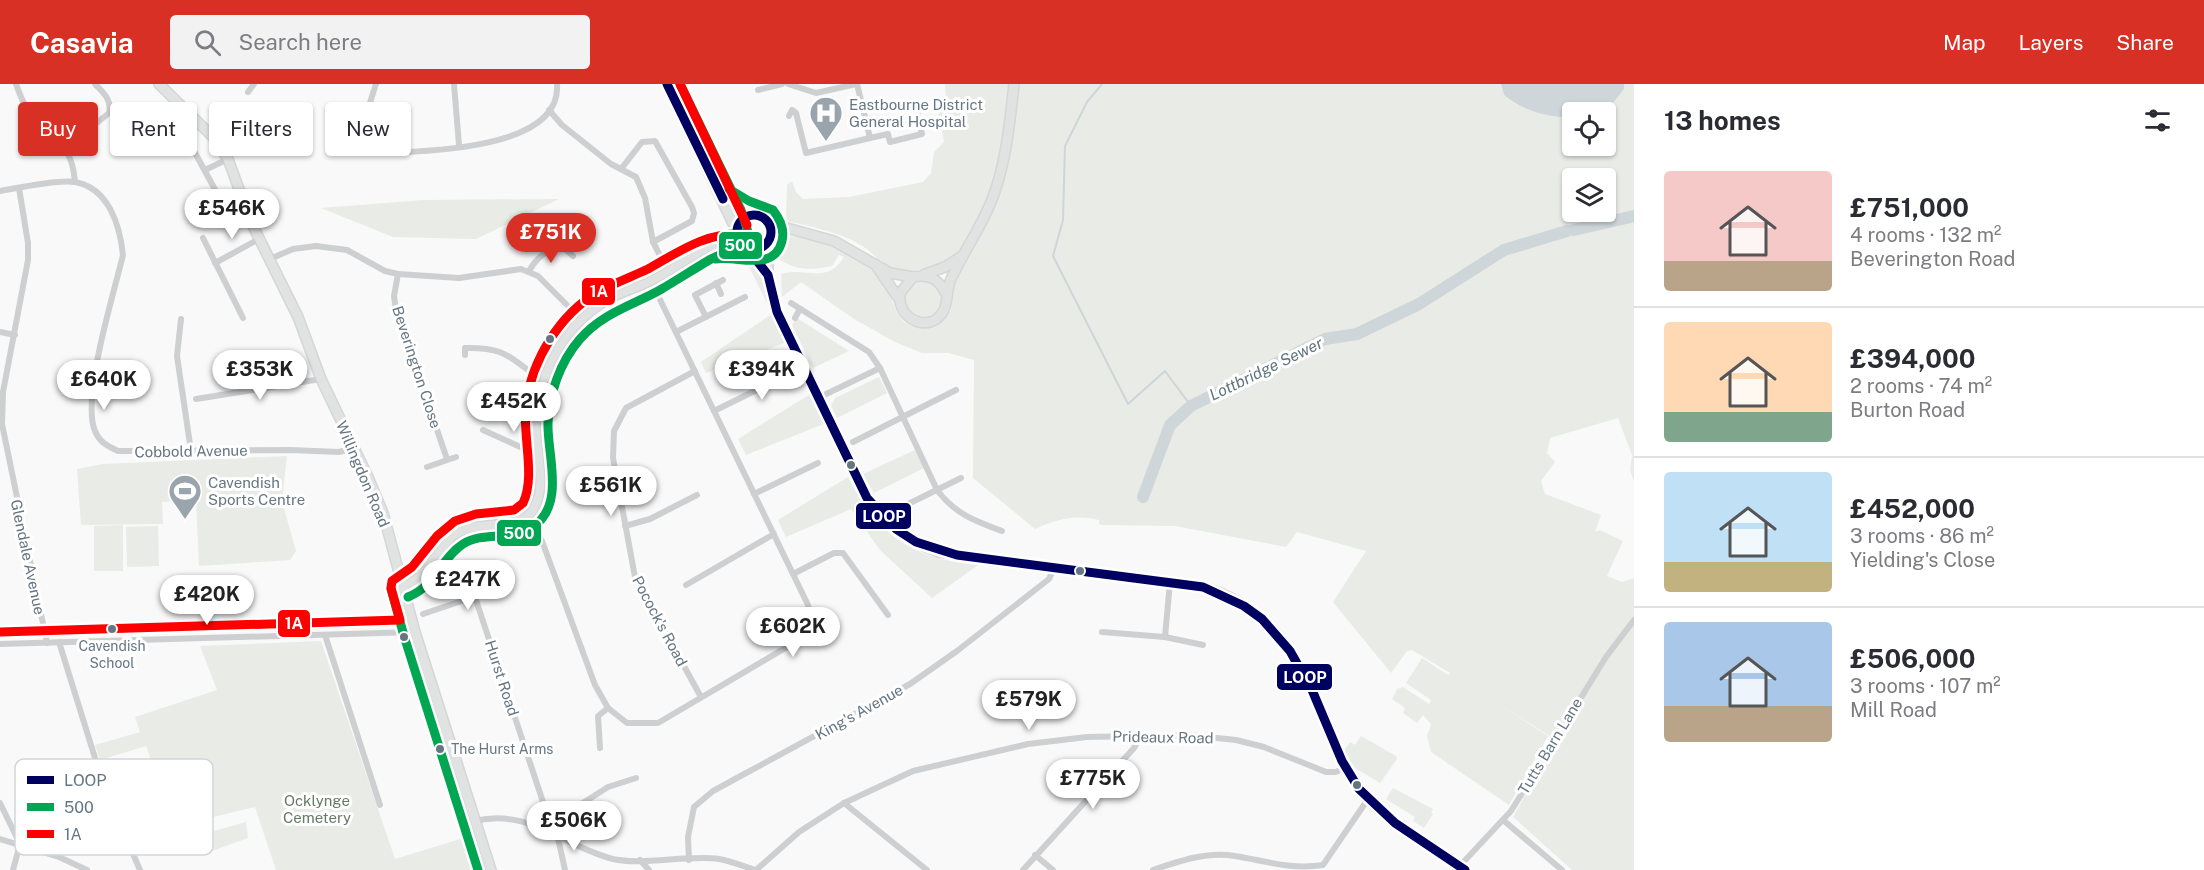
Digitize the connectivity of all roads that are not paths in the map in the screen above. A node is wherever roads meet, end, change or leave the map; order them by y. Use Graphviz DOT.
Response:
graph roads {
  1 [pos="16,84"];
  2 [pos="96,84"];
  3 [pos="159,84"];
  4 [pos="254,84"];
  5 [pos="376,84"];
  6 [pos="454,84"];
  7 [pos="557,84"];
  8 [pos="667,84"];
  9 [pos="782,84"];
  10 [pos="788,84"];
  11 [pos="856,84"];
  12 [pos="1014,84"];
  13 [pos="758,90"];
  14 [pos="248,92"];
  15 [pos="24,102"];
  16 [pos="915,102"];
  17 [pos="549,110"];
  18 [pos="789,116"];
  19 [pos="98,122"];
  20 [pos="870,138"];
  21 [pos="459,145"];
  22 [pos="70,156"];
  23 [pos="197,156"];
  24 [pos="228,159"];
  25 [pos="621,169"];
  26 [pos="205,170"];
  27 [pos="75,182"];
  28 [pos="19,188"];
  29 [pos="0,191"];
  30 [pos="723,199"];
  31 [pos="225,208"];
  32 [pos="751,215"];
  33 [pos="769,223"];
  34 [pos="790,230"];
  35 [pos="736,232"];
  36 [pos="203,238"];
  37 [pos="260,239"];
  38 [pos="769,241"];
  39 [pos="652,242"];
  40 [pos="745,247"];
  41 [pos="707,249"];
  42 [pos="573,256"];
  43 [pos="962,256"];
  44 [pos="270,259"];
  45 [pos="874,262"];
  46 [pos="215,263"];
  47 [pos="530,271"];
  48 [pos="668,271"];
  49 [pos="398,274"];
  50 [pos="768,275"];
  51 [pos="917,277"];
  52 [pos="651,280"];
  53 [pos="945,292"];
  54 [pos="722,294"];
  55 [pos="745,297"];
  56 [pos="899,299"];
  57 [pos="791,303"];
  58 [pos="800,309"];
  59 [pos="706,317"];
  60 [pos="243,318"];
  61 [pos="795,318"];
  62 [pos="181,319"];
  63 [pos="582,320"];
  64 [pos="0,332"];
  65 [pos="676,332"];
  66 [pos="15,335"];
  67 [pos="465,355"];
  68 [pos="880,368"];
  69 [pos="695,371"];
  70 [pos="777,375"];
  71 [pos="321,379"];
  72 [pos="544,381"];
  73 [pos="956,390"];
  74 [pos="818,398"];
  75 [pos="196,399"];
  76 [pos="714,411"];
  77 [pos="903,417"];
  78 [pos="483,430"];
  79 [pos="853,442"];
  80 [pos="354,448"];
  81 [pos="191,452"];
  82 [pos="538,455"];
  83 [pos="456,457"];
  84 [pos="447,459"];
  85 [pos="818,463"];
  86 [pos="427,467"];
  87 [pos="961,478"];
  88 [pos="937,490"];
  89 [pos="754,494"];
  90 [pos="697,495"];
  91 [pos="896,510"];
  92 [pos="527,517"];
  93 [pos="624,526"];
  94 [pos="1002,531"];
  95 [pos="774,534"];
  96 [pos="1054,568"];
  97 [pos="793,574"];
  98 [pos="1170,582"];
  99 [pos="506,585"];
  100 [pos="686,585"];
  101 [pos="403,586"];
  102 [pos="475,597"];
  103 [pos="423,614"];
  104 [pos="888,615"];
  105 [pos="1634,620"];
  106 [pos="415,632"];
  107 [pos="1102,632"];
  108 [pos="325,636"];
  109 [pos="1165,637"];
  110 [pos="59,642"];
  111 [pos="47,643"];
  112 [pos="0,644"];
  113 [pos="1203,645"];
  114 [pos="700,697"];
  115 [pos="608,708"];
  116 [pos="1141,735"];
  117 [pos="600,748"];
  118 [pos="95,759"];
  119 [pos="1346,767"];
  120 [pos="636,778"];
  121 [pos="1368,799"];
  122 [pos="0,803"];
  123 [pos="844,803"];
  124 [pos="380,805"];
  125 [pos="546,811"];
  126 [pos="1503,820"];
  127 [pos="475,821"];
  128 [pos="539,827"];
  129 [pos="15,834"];
  130 [pos="558,838"];
  131 [pos="0,839"];
  132 [pos="15,843"];
  133 [pos="17,855"];
  134 [pos="53,855"];
  135 [pos="133,855"];
  136 [pos="1035,855"];
  137 [pos="640,860"];
  138 [pos="689,860"];
  139 [pos="1460,869"];
  140 [pos="13,870"];
  141 [pos="87,870"];
  142 [pos="140,870"];
  143 [pos="491,870"];
  144 [pos="566,870"];
  145 [pos="649,870"];
  146 [pos="755,870"];
  147 [pos="927,870"];
  148 [pos="1023,870"];
  149 [pos="1053,870"];
  150 [pos="1153,870"];
  151 [pos="1562,870"];
  1 -- 15 [label="street"];
  2 -- 19 [label="street"];
  3 -- 24 [label="main road, Willingdon Road"];
  4 -- 14 [label="street"];
  5 -- 21 [label="street"];
  6 -- 21 [label="street"];
  7 -- 17 [label="street"];
  8 -- 30 [label="main road"];
  9 -- 13 [label="street"];
  10 -- 11 [label="street"];
  11 -- 20 [label="street"];
  12 -- 43 [label="main road"];
  16 -- 20 [label="street"];
  17 -- 21 [label="street"];
  17 -- 25 [label="street"];
  18 -- 20 [label="street"];
  22 -- 27 [label="street"];
  23 -- 26 [label="street"];
  24 -- 26 [label="street"];
  24 -- 37 [label="main road, Willingdon Road"];
  25 -- 39 [label="street"];
  25 -- 39 [label="street"];
  26 -- 31 [label="street"];
  27 -- 28 [label="street"];
  27 -- 81 [label="street, Cobbold Avenue"];
  28 -- 29 [label="street"];
  28 -- 66 [label="street, Glendale Avenue"];
  30 -- 32 [label="main road"];
  30 -- 35 [label="main road"];
  32 -- 33 [label="main road"];
  32 -- 35 [label="main road"];
  33 -- 34 [label="main road"];
  33 -- 38 [label="main road"];
  34 -- 38 [label="main road"];
  34 -- 45 [label="main road"];
  35 -- 40 [label="main road"];
  35 -- 41 [label="street"];
  36 -- 46 [label="street"];
  37 -- 44 [label="main road, Willingdon Road"];
  37 -- 46 [label="street"];
  38 -- 40 [label="main road"];
  38 -- 50 [label="main road"];
  39 -- 48 [label="street"];
  40 -- 41 [label="street"];
  40 -- 50 [label="main road"];
  41 -- 48 [label="street"];
  42 -- 47 [label="street"];
  43 -- 51 [label="main road"];
  43 -- 53 [label="main road"];
  44 -- 49 [label="street"];
  44 -- 71 [label="main road, Willingdon Road"];
  45 -- 51 [label="main road"];
  45 -- 56 [label="main road"];
  46 -- 60 [label="street"];
  47 -- 49 [label="street"];
  47 -- 63 [label="street"];
  48 -- 52 [label="street"];
  49 -- 84 [label="street, Beverington Close"];
  50 -- 74 [label="main road"];
  51 -- 53 [label="main road"];
  51 -- 56 [label="main road"];
  52 -- 63 [label="street"];
  52 -- 65 [label="street"];
  53 -- 56 [label="main road"];
  54 -- 59 [label="street"];
  55 -- 59 [label="street"];
  57 -- 58 [label="street"];
  58 -- 61 [label="street"];
  58 -- 68 [label="street"];
  59 -- 65 [label="street"];
  62 -- 81 [label="street"];
  63 -- 72 [label="street"];
  64 -- 66 [label="street"];
  65 -- 69 [label="street"];
  66 -- 111 [label="street, Glendale Avenue"];
  67 -- 72 [label="street"];
  68 -- 74 [label="street"];
  68 -- 77 [label="street"];
  69 -- 76 [label="street"];
  69 -- 93 [label="street, Pocock's Road"];
  70 -- 76 [label="street"];
  71 -- 75 [label="street"];
  71 -- 80 [label="main road, Willingdon Road"];
  72 -- 82 [label="street"];
  73 -- 77 [label="street"];
  74 -- 96 [label="main road"];
  76 -- 89 [label="street"];
  77 -- 79 [label="street"];
  77 -- 88 [label="street"];
  78 -- 82 [label="street"];
  80 -- 81 [label="street, Cobbold Avenue"];
  80 -- 101 [label="main road, Willingdon Road"];
  82 -- 92 [label="street"];
  83 -- 84 [label="street"];
  84 -- 86 [label="street"];
  85 -- 89 [label="street"];
  87 -- 88 [label="street"];
  88 -- 91 [label="street"];
  88 -- 94 [label="street"];
  89 -- 95 [label="street"];
  90 -- 93 [label="street"];
  92 -- 101 [label="street"];
  92 -- 115 [label="street"];
  93 -- 114 [label="street, Pocock's Road"];
  95 -- 97 [label="street"];
  95 -- 100 [label="street"];
  96 -- 98 [label="main road"];
  96 -- 138 [label="street, King's Avenue"];
  97 -- 104 [label="street"];
  97 -- 114 [label="street"];
  98 -- 109 [label="street"];
  98 -- 119 [label="main road"];
  99 -- 102 [label="street"];
  101 -- 106 [label="main road, Willingdon Road"];
  102 -- 103 [label="street"];
  102 -- 125 [label="street, Hurst Road"];
  105 -- 126 [label="street, Tutts Barn Lane"];
  106 -- 108 [label="street"];
  106 -- 127 [label="main road, Willingdon Road"];
  107 -- 109 [label="street"];
  108 -- 110 [label="street"];
  108 -- 124 [label="street"];
  109 -- 113 [label="street"];
  110 -- 111 [label="street"];
  110 -- 118 [label="street"];
  111 -- 112 [label="street"];
  114 -- 115 [label="street"];
  115 -- 117 [label="street"];
  116 -- 119 [label="street, Prideaux Road"];
  116 -- 123 [label="street, Prideaux Road"];
  116 -- 136 [label="street"];
  119 -- 121 [label="main road"];
  120 -- 125 [label="street"];
  121 -- 139 [label="main road"];
  121 -- 150 [label="street"];
  122 -- 129 [label="street"];
  123 -- 146 [label="street, Prideaux Road"];
  123 -- 147 [label="street"];
  125 -- 128 [label="street"];
  126 -- 139 [label="street, Tutts Barn Lane"];
  126 -- 151 [label="street"];
  127 -- 128 [label="street"];
  127 -- 143 [label="main road, Willingdon Road"];
  128 -- 130 [label="street"];
  130 -- 137 [label="street"];
  130 -- 144 [label="street"];
  131 -- 132 [label="street"];
  133 -- 140 [label="street"];
  134 -- 141 [label="street"];
  135 -- 142 [label="street"];
  136 -- 148 [label="street"];
  136 -- 149 [label="street"];
  137 -- 138 [label="street"];
  137 -- 145 [label="street"];
  138 -- 146 [label="street"];
}
